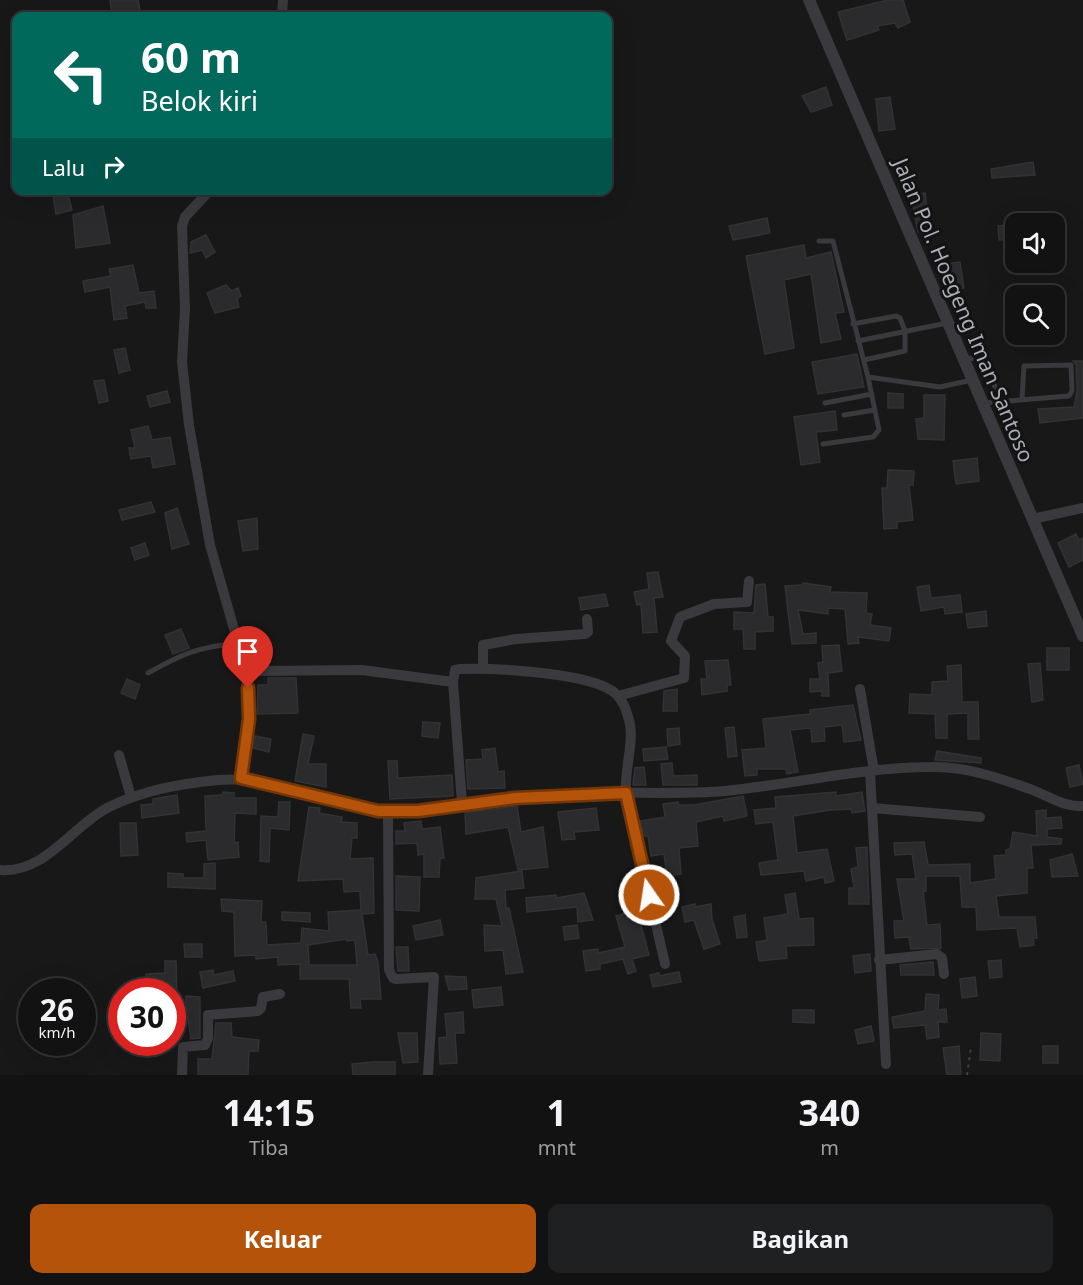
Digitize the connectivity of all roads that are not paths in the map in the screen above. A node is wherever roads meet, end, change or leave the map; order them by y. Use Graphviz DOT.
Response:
graph roads {
  1 [pos="809,0"];
  2 [pos="205,195"];
  3 [pos="819,241"];
  4 [pos="948,322"];
  5 [pos="853,324"];
  6 [pos="905,331"];
  7 [pos="858,341"];
  8 [pos="963,358"];
  9 [pos="864,360"];
  10 [pos="868,377"];
  11 [pos="972,380"];
  12 [pos="872,394"];
  13 [pos="1023,399"];
  14 [pos="1000,402"];
  15 [pos="825,403"];
  16 [pos="982,403"];
  17 [pos="875,410"];
  18 [pos="844,415"];
  19 [pos="823,444"];
  20 [pos="1083,508"];
  21 [pos="1032,519"];
  22 [pos="749,581"];
  23 [pos="587,619"];
  24 [pos="1083,636"];
  25 [pos="238,643"];
  26 [pos="483,669"];
  27 [pos="246,671"];
  28 [pos="148,674"];
  29 [pos="453,682"];
  30 [pos="860,689"];
  31 [pos="618,696"];
  32 [pos="119,755"];
  33 [pos="872,771"];
  34 [pos="241,778"];
  35 [pos="626,793"];
  36 [pos="131,797"];
  37 [pos="462,803"];
  38 [pos="1083,806"];
  39 [pos="872,808"];
  40 [pos="388,811"];
  41 [pos="980,817"];
  42 [pos="0,870"];
  43 [pos="879,960"];
  44 [pos="665,964"];
  45 [pos="944,974"];
  46 [pos="280,994"];
  47 [pos="886,1064"];
  48 [pos="182,1075"];
  49 [pos="428,1075"];
  1 -- 4 [label="street, Jalan Pol. Hoegeng Iman Santoso"];
  2 -- 25 [label="street"];
  3 -- 5 [label="lane"];
  4 -- 6 [label="lane"];
  4 -- 8 [label="street, Jalan Pol. Hoegeng Iman Santoso"];
  5 -- 6 [label="lane"];
  5 -- 7 [label="lane"];
  6 -- 7 [label="lane"];
  6 -- 9 [label="lane"];
  7 -- 9 [label="lane"];
  8 -- 11 [label="street, Jalan Pol. Hoegeng Iman Santoso"];
  8 -- 14 [label="lane"];
  9 -- 10 [label="lane"];
  10 -- 11 [label="lane"];
  10 -- 12 [label="lane"];
  11 -- 16 [label="street, Jalan Pol. Hoegeng Iman Santoso"];
  12 -- 15 [label="lane"];
  12 -- 17 [label="lane"];
  13 -- 13 [label="lane"];
  13 -- 14 [label="lane"];
  14 -- 16 [label="lane"];
  16 -- 21 [label="street, Jalan Pol. Hoegeng Iman Santoso"];
  17 -- 18 [label="lane"];
  17 -- 19 [label="lane"];
  20 -- 21 [label="street"];
  21 -- 24 [label="street, Jalan Pol. Hoegeng Iman Santoso"];
  22 -- 31 [label="street"];
  23 -- 26 [label="street"];
  25 -- 27 [label="street"];
  25 -- 28 [label="lane"];
  26 -- 29 [label="street"];
  26 -- 31 [label="street"];
  27 -- 29 [label="street"];
  27 -- 34 [label="street"];
  29 -- 37 [label="street"];
  30 -- 33 [label="street"];
  31 -- 35 [label="street"];
  32 -- 36 [label="street"];
  33 -- 35 [label="street"];
  33 -- 38 [label="street"];
  33 -- 39 [label="street"];
  34 -- 36 [label="street"];
  34 -- 40 [label="street"];
  35 -- 37 [label="street"];
  35 -- 44 [label="street"];
  36 -- 42 [label="street"];
  37 -- 40 [label="street"];
  39 -- 41 [label="street"];
  39 -- 43 [label="street"];
  40 -- 49 [label="street"];
  43 -- 45 [label="street"];
  43 -- 47 [label="street"];
  46 -- 48 [label="street"];
}
